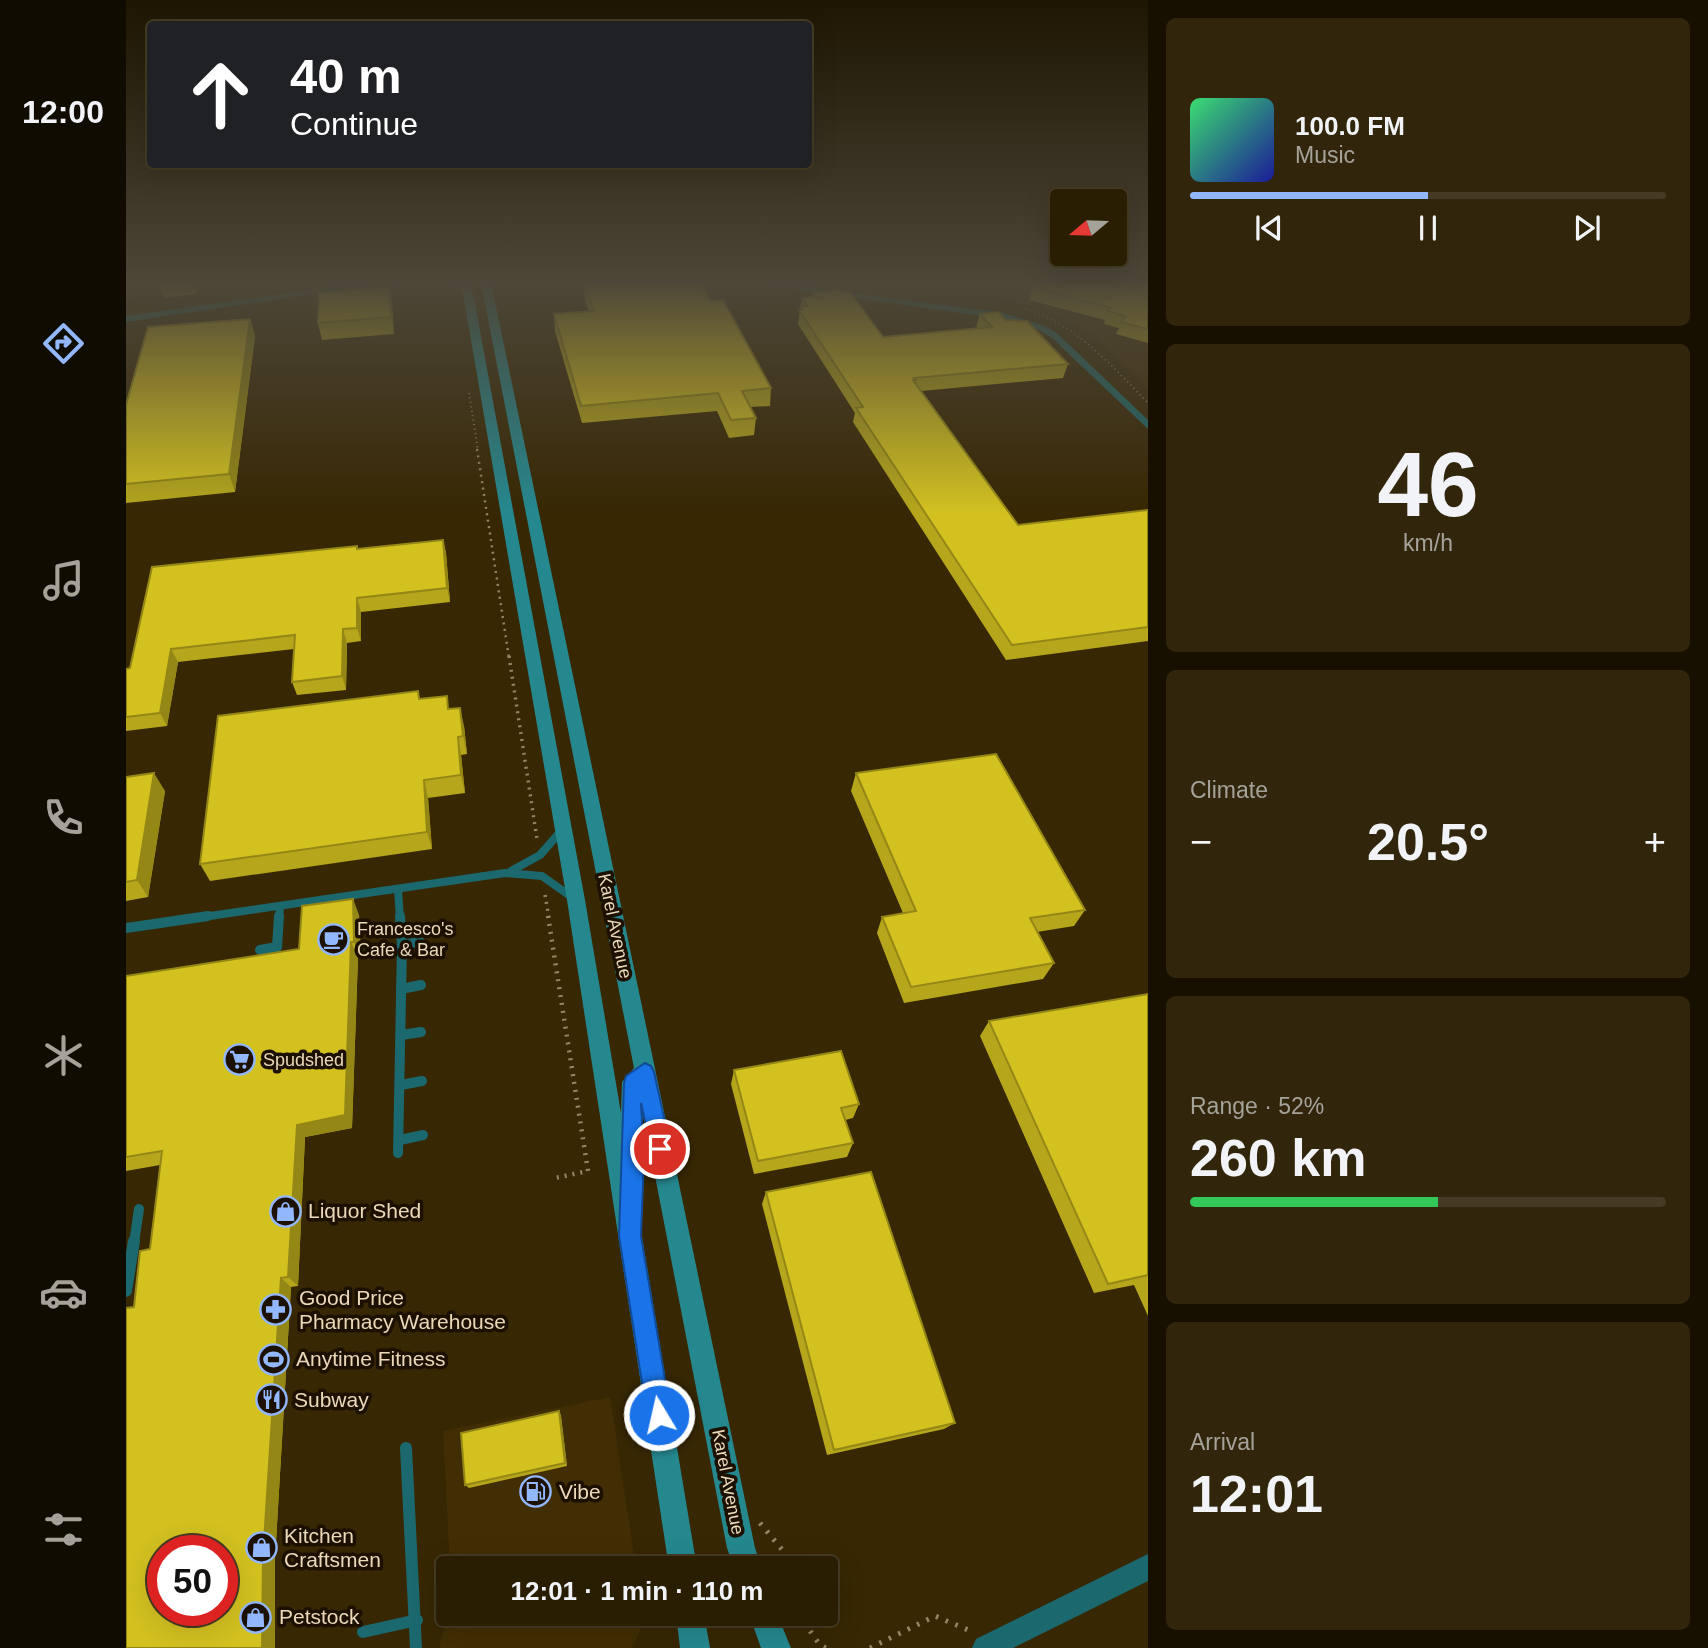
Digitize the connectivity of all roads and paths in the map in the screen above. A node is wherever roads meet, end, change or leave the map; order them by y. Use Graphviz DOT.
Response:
graph roads {
  1 [pos="480,360"];
  2 [pos="501,360"];
  3 [pos="1080,360"];
  4 [pos="1094,360"];
  5 [pos="469,390"];
  6 [pos="1148,412"];
  7 [pos="1148,426"];
  8 [pos="563,828"];
  9 [pos="540,857"];
  10 [pos="505,873"];
  11 [pos="542,876"];
  12 [pos="398,890"];
  13 [pos="576,900"];
  14 [pos="280,906"];
  15 [pos="126,928"];
  16 [pos="420,942"];
  17 [pos="402,946"];
  18 [pos="260,950"];
  19 [pos="421,985"];
  20 [pos="401,989"];
  21 [pos="421,1032"];
  22 [pos="401,1035"];
  23 [pos="645,1072"];
  24 [pos="422,1081"];
  25 [pos="401,1085"];
  26 [pos="423,1135"];
  27 [pos="400,1140"];
  28 [pos="398,1153"];
  29 [pos="555,1178"];
  30 [pos="139,1209"];
  31 [pos="630,1236"];
  32 [pos="126,1291"];
  33 [pos="406,1448"];
  34 [pos="784,1552"];
  35 [pos="682,1556"];
  36 [pos="744,1556"];
  37 [pos="785,1556"];
  38 [pos="1148,1567"];
  39 [pos="416,1620"];
  40 [pos="692,1626"];
  41 [pos="768,1626"];
  42 [pos="807,1626"];
  43 [pos="363,1632"];
  44 [pos="992,1645"];
  45 [pos="416,1648"];
  46 [pos="695,1648"];
  47 [pos="776,1648"];
  48 [pos="826,1648"];
  49 [pos="870,1648"];
  1 -- 8 [label="main road, Karel Avenue"];
  2 -- 23 [label="main road, Karel Avenue"];
  3 -- 7 [label="street"];
  4 -- 6 [label="street"];
  5 -- 9 [label="path"];
  8 -- 9 [label="lane"];
  8 -- 13 [label="main road, Karel Avenue"];
  9 -- 10 [label="lane"];
  10 -- 11 [label="lane"];
  10 -- 12 [label="lane"];
  11 -- 13 [label="lane"];
  11 -- 29 [label="path"];
  12 -- 14 [label="lane"];
  12 -- 17 [label="lane"];
  13 -- 31 [label="main road, Karel Avenue"];
  14 -- 15 [label="lane"];
  14 -- 18 [label="lane"];
  16 -- 17 [label="lane"];
  17 -- 20 [label="lane"];
  19 -- 20 [label="lane"];
  20 -- 22 [label="lane"];
  21 -- 22 [label="lane"];
  22 -- 25 [label="lane"];
  23 -- 31 [label="main road"];
  23 -- 36 [label="main road, Karel Avenue"];
  24 -- 25 [label="lane"];
  25 -- 27 [label="lane"];
  26 -- 27 [label="lane"];
  27 -- 28 [label="lane"];
  30 -- 32 [label="lane"];
  31 -- 35 [label="main road, Karel Avenue"];
  33 -- 39 [label="lane"];
  34 -- 37 [label="path"];
  38 -- 44 [label="street"];
  39 -- 43 [label="lane"];
  39 -- 45 [label="lane"];
  40 -- 46 [label="main road"];
  41 -- 47 [label="main road"];
  42 -- 48 [label="path"];
  44 -- 49 [label="path"];
}
